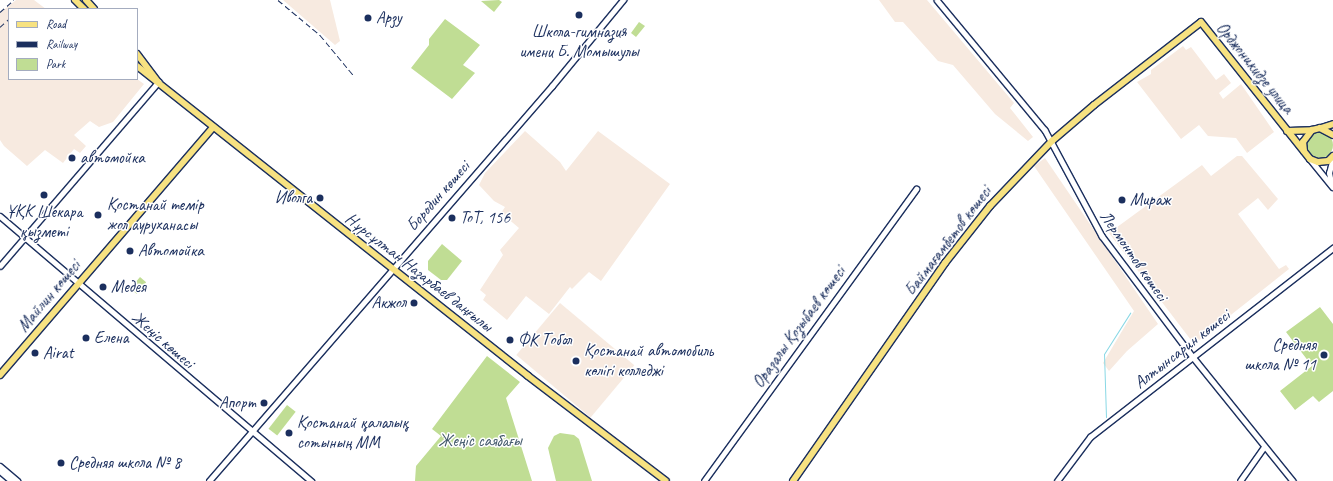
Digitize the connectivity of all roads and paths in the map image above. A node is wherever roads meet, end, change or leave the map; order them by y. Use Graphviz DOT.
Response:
graph roads {
  1 [pos="75,0"];
  2 [pos="86,0"];
  3 [pos="623,0"];
  4 [pos="937,0"];
  5 [pos="83,8"];
  6 [pos="93,8"];
  7 [pos="1201,22"];
  8 [pos="138,55"];
  9 [pos="138,67"];
  10 [pos="158,82"];
  11 [pos="1333,124"];
  12 [pos="213,127"];
  13 [pos="1320,128"];
  14 [pos="1312,130"];
  15 [pos="1287,131"];
  16 [pos="1333,135"];
  17 [pos="1052,141"];
  18 [pos="1304,151"];
  19 [pos="1333,157"];
  20 [pos="1310,159"];
  21 [pos="1332,186"];
  22 [pos="916,189"];
  23 [pos="0,216"];
  24 [pos="24,238"];
  25 [pos="1333,248"];
  26 [pos="0,266"];
  27 [pos="393,269"];
  28 [pos="78,284"];
  29 [pos="1193,358"];
  30 [pos="0,375"];
  31 [pos="252,432"];
  32 [pos="1264,447"];
  33 [pos="0,466"];
  34 [pos="0,471"];
  35 [pos="12,481"];
  36 [pos="18,481"];
  37 [pos="210,481"];
  38 [pos="311,481"];
  39 [pos="666,481"];
  40 [pos="704,481"];
  41 [pos="793,481"];
  42 [pos="1057,481"];
  43 [pos="1240,481"];
  44 [pos="1293,481"];
  1 -- 5 [label="main road"];
  2 -- 6 [label="main road"];
  3 -- 27 [label="street, Бородин көшесі"];
  4 -- 17 [label="street, Лермонтов көшесі"];
  7 -- 15 [label="main road, Орджоникидзе улица"];
  7 -- 17 [label="main road, Баймағамбетов көшесі"];
  8 -- 10 [label="main road, Нұрсұлтан Назарбаев даңғылы"];
  9 -- 10 [label="main road, Нұрсұлтан Назарбаев даңғылы"];
  10 -- 12 [label="main road, Нұрсұлтан Назарбаев даңғылы"];
  10 -- 24 [label="street"];
  11 -- 13 [label="main road"];
  12 -- 27 [label="main road, Нұрсұлтан Назарбаев даңғылы"];
  12 -- 28 [label="main road, Майлин көшесі"];
  13 -- 14 [label="main road"];
  13 -- 16 [label="main road"];
  14 -- 15 [label="main road"];
  14 -- 18 [label="main road"];
  15 -- 18 [label="main road, Орджоникидзе улица"];
  17 -- 29 [label="street, Лермонтов көшесі"];
  17 -- 41 [label="main road, Баймағамбетов көшесі"];
  18 -- 20 [label="main road, Орджоникидзе улица"];
  19 -- 20 [label="main road"];
  19 -- 21 [label="street"];
  20 -- 21 [label="street"];
  22 -- 40 [label="street, Оразалы Қозыбаев көшесі"];
  23 -- 24 [label="street, Жеңіс көшесі"];
  24 -- 26 [label="street"];
  24 -- 28 [label="street, Жеңіс көшесі"];
  25 -- 29 [label="street, Алтынсарин көшесі"];
  27 -- 31 [label="street, Бородин көшесі"];
  27 -- 39 [label="main road, Нұрсұлтан Назарбаев даңғылы"];
  28 -- 30 [label="main road, Майлин көшесі"];
  28 -- 31 [label="street, Жеңіс көшесі"];
  29 -- 32 [label="street, Лермонтов көшесі"];
  29 -- 42 [label="street, Алтынсарин көшесі"];
  31 -- 37 [label="street, Бородин көшесі"];
  31 -- 38 [label="street, Жеңіс көшесі"];
  32 -- 43 [label="street"];
  32 -- 44 [label="street, Лермонтов көшесі"];
  33 -- 36 [label="street"];
  34 -- 35 [label="street"];
}
